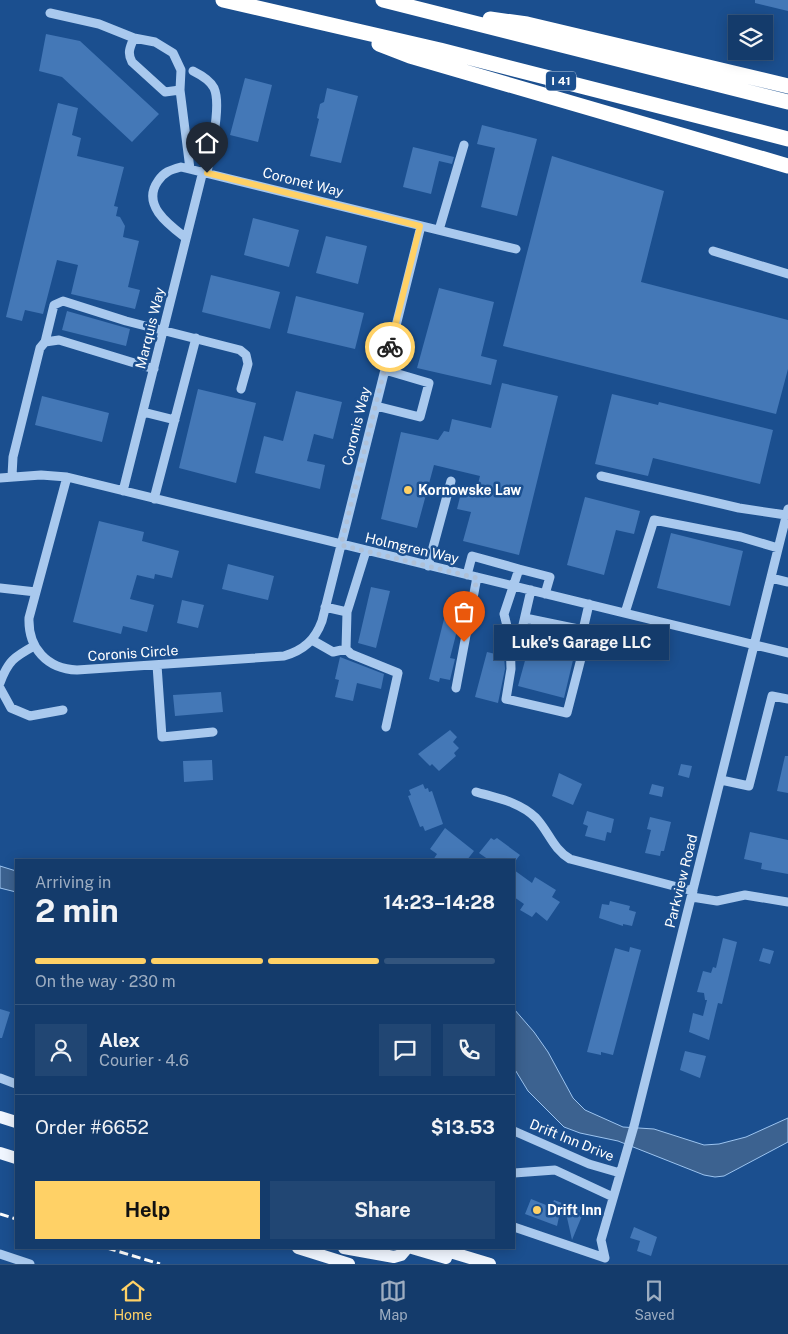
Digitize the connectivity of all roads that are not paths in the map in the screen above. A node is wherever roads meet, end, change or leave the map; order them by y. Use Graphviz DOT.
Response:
graph roads {
  1 [pos="224,0"];
  2 [pos="383,0"];
  3 [pos="416,8"];
  4 [pos="50,13"];
  5 [pos="333,26"];
  6 [pos="134,38"];
  7 [pos="193,71"];
  8 [pos="788,86"];
  9 [pos="180,90"];
  10 [pos="788,102"];
  11 [pos="788,139"];
  12 [pos="464,145"];
  13 [pos="788,166"];
  14 [pos="190,169"];
  15 [pos="205,172"];
  16 [pos="420,226"];
  17 [pos="439,230"];
  18 [pos="186,238"];
  19 [pos="516,249"];
  20 [pos="713,251"];
  21 [pos="788,274"];
  22 [pos="164,330"];
  23 [pos="196,338"];
  24 [pos="45,342"];
  25 [pos="154,369"];
  26 [pos="384,370"];
  27 [pos="241,389"];
  28 [pos="376,406"];
  29 [pos="143,412"];
  30 [pos="175,420"];
  31 [pos="12,476"];
  32 [pos="601,476"];
  33 [pos="67,477"];
  34 [pos="0,478"];
  35 [pos="451,481"];
  36 [pos="123,491"];
  37 [pos="154,499"];
  38 [pos="787,512"];
  39 [pos="341,545"];
  40 [pos="778,548"];
  41 [pos="366,551"];
  42 [pos="428,566"];
  43 [pos="519,569"];
  44 [pos="467,575"];
  45 [pos="477,578"];
  46 [pos="771,578"];
  47 [pos="788,582"];
  48 [pos="514,586"];
  49 [pos="0,588"];
  50 [pos="532,590"];
  51 [pos="36,592"];
  52 [pos="545,594"];
  53 [pos="589,604"];
  54 [pos="326,607"];
  55 [pos="347,612"];
  56 [pos="625,613"];
  57 [pos="525,618"];
  58 [pos="582,630"];
  59 [pos="510,638"];
  60 [pos="312,640"];
  61 [pos="754,643"];
  62 [pos="34,646"];
  63 [pos="346,649"];
  64 [pos="788,653"];
  65 [pos="157,665"];
  66 [pos="0,683"];
  67 [pos="0,688"];
  68 [pos="456,688"];
  69 [pos="788,700"];
  70 [pos="63,710"];
  71 [pos="386,727"];
  72 [pos="213,732"];
  73 [pos="721,780"];
  74 [pos="476,792"];
  75 [pos="692,894"];
  76 [pos="788,902"];
  77 [pos="0,1078"];
  78 [pos="15,1084"];
  79 [pos="0,1117"];
  80 [pos="15,1122"];
  81 [pos="515,1131"];
  82 [pos="0,1153"];
  83 [pos="15,1158"];
  84 [pos="515,1173"];
  85 [pos="620,1173"];
  86 [pos="613,1197"];
  87 [pos="515,1227"];
  88 [pos="301,1249"];
  89 [pos="350,1249"];
  90 [pos="406,1249"];
  91 [pos="415,1249"];
  92 [pos="440,1249"];
  93 [pos="0,1254"];
  94 [pos="344,1263"];
  95 [pos="30,1264"];
  96 [pos="465,1264"];
  97 [pos="490,1264"];
  1 -- 5 [label="highway, I 41"];
  2 -- 3 [label="highway"];
  3 -- 8 [label="highway"];
  3 -- 10 [label="highway"];
  4 -- 6 [label="street"];
  5 -- 11 [label="highway, I 41"];
  5 -- 13 [label="highway"];
  6 -- 9 [label="street"];
  6 -- 9 [label="street"];
  7 -- 15 [label="street, Marquis Way"];
  9 -- 14 [label="street"];
  12 -- 17 [label="street"];
  14 -- 15 [label="street, Coronet Way"];
  14 -- 18 [label="street, Coronet Way"];
  15 -- 16 [label="street, Coronet Way"];
  15 -- 18 [label="street, Marquis Way"];
  16 -- 17 [label="street, Coronet Way"];
  16 -- 26 [label="street, Coronis Way"];
  17 -- 19 [label="street, Coronet Way"];
  18 -- 22 [label="street, Marquis Way"];
  20 -- 21 [label="street"];
  22 -- 23 [label="street"];
  22 -- 24 [label="street"];
  22 -- 25 [label="street, Marquis Way"];
  23 -- 27 [label="street"];
  23 -- 30 [label="street"];
  24 -- 25 [label="street"];
  24 -- 31 [label="street"];
  25 -- 29 [label="street, Marquis Way"];
  26 -- 28 [label="street, Coronis Way"];
  26 -- 28 [label="street"];
  28 -- 39 [label="street, Coronis Way"];
  29 -- 30 [label="street"];
  29 -- 36 [label="street, Marquis Way"];
  30 -- 37 [label="street"];
  31 -- 33 [label="street, Holmgren Way"];
  31 -- 34 [label="street, Holmgren Way"];
  32 -- 38 [label="street"];
  33 -- 36 [label="street, Holmgren Way"];
  33 -- 51 [label="street"];
  35 -- 42 [label="street"];
  36 -- 37 [label="street, Holmgren Way"];
  37 -- 39 [label="street, Holmgren Way"];
  38 -- 40 [label="street, Parkview Road"];
  39 -- 41 [label="street, Holmgren Way"];
  39 -- 54 [label="street"];
  40 -- 46 [label="street, Parkview Road"];
  40 -- 56 [label="street"];
  41 -- 42 [label="street, Holmgren Way"];
  41 -- 55 [label="street"];
  42 -- 44 [label="street, Holmgren Way"];
  43 -- 44 [label="street"];
  43 -- 48 [label="street"];
  43 -- 52 [label="street"];
  44 -- 45 [label="street, Holmgren Way"];
  45 -- 48 [label="street, Holmgren Way"];
  45 -- 68 [label="street"];
  46 -- 47 [label="street"];
  46 -- 61 [label="street, Parkview Road"];
  48 -- 50 [label="street, Holmgren Way"];
  48 -- 59 [label="street"];
  49 -- 51 [label="street"];
  50 -- 52 [label="street, Holmgren Way"];
  50 -- 57 [label="street"];
  51 -- 62 [label="street"];
  52 -- 53 [label="street, Holmgren Way"];
  53 -- 56 [label="street, Holmgren Way"];
  53 -- 58 [label="street"];
  54 -- 55 [label="street"];
  54 -- 60 [label="street"];
  55 -- 63 [label="street"];
  56 -- 61 [label="street, Holmgren Way"];
  57 -- 58 [label="street"];
  57 -- 59 [label="street"];
  58 -- 59 [label="street"];
  60 -- 63 [label="street"];
  60 -- 65 [label="street, Coronis Circle"];
  61 -- 64 [label="street, Holmgren Way"];
  61 -- 73 [label="street, Parkview Road"];
  62 -- 65 [label="street, Coronis Circle"];
  62 -- 66 [label="street"];
  63 -- 71 [label="street"];
  65 -- 72 [label="street"];
  67 -- 70 [label="street"];
  69 -- 73 [label="street"];
  73 -- 75 [label="street, Parkview Road"];
  74 -- 75 [label="street"];
  75 -- 76 [label="street"];
  75 -- 85 [label="street, Parkview Road"];
  77 -- 78 [label="street"];
  79 -- 80 [label="main road"];
  81 -- 85 [label="street, Drift Inn Drive"];
  82 -- 83 [label="main road"];
  84 -- 86 [label="street"];
  85 -- 86 [label="street, Parkview Road"];
  86 -- 87 [label="street, Parkview Road"];
  88 -- 94 [label="main road"];
  89 -- 90 [label="main road"];
  91 -- 96 [label="main road"];
  92 -- 97 [label="main road"];
  93 -- 95 [label="street"];
}
